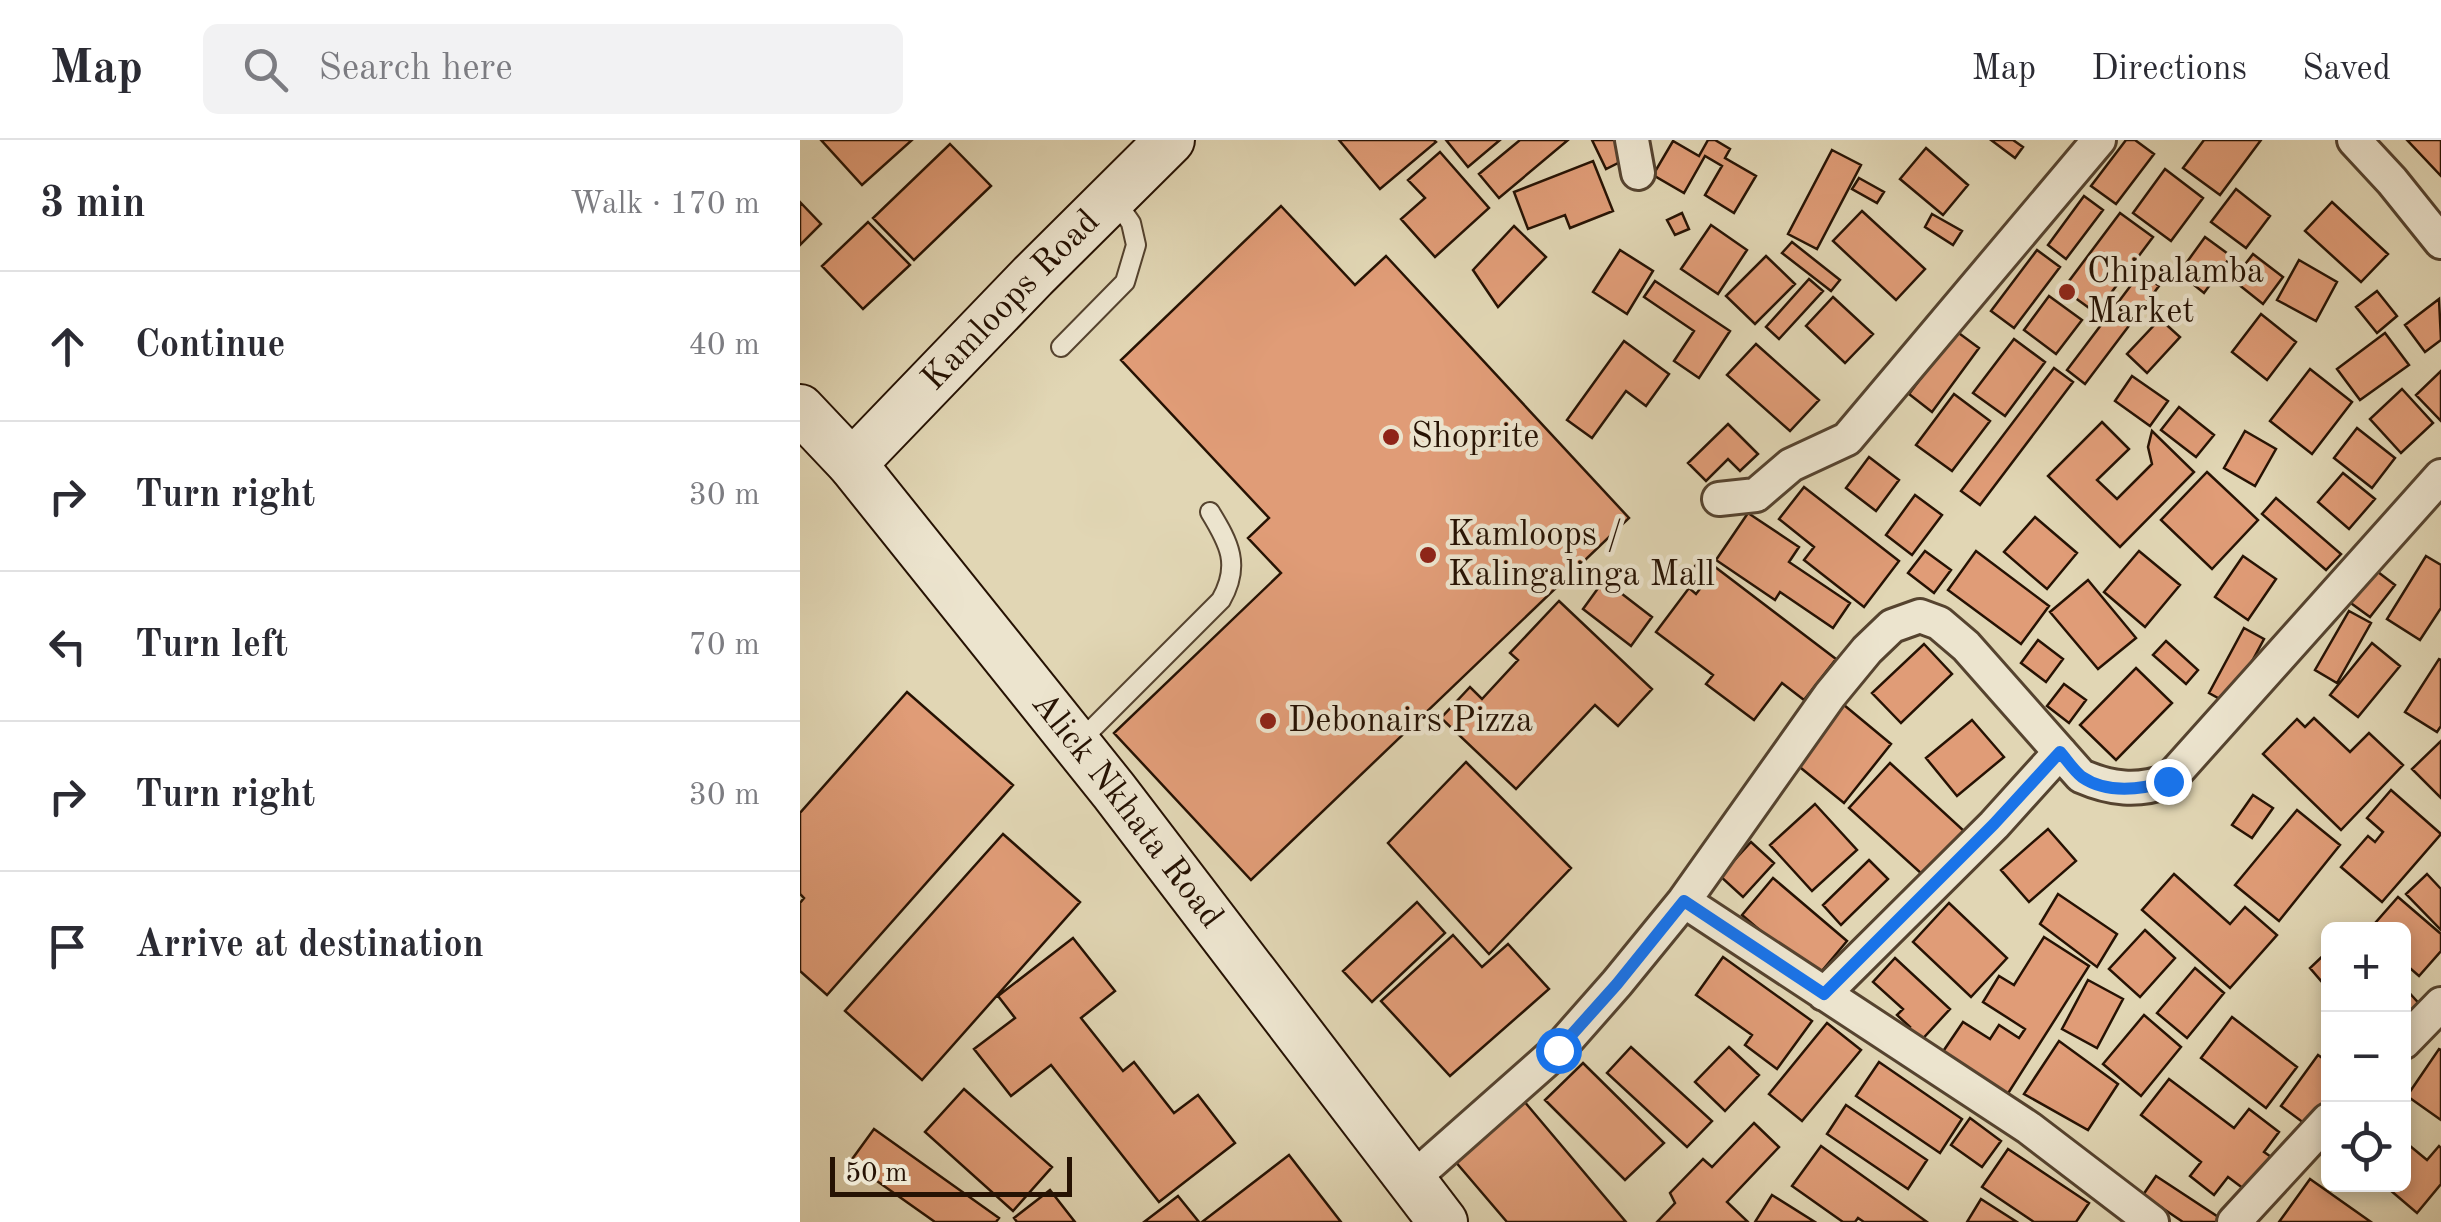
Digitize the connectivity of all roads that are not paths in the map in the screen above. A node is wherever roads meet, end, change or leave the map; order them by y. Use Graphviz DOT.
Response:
graph roads {
  1 [pos="1170,140"];
  2 [pos="1632,140"];
  3 [pos="2099,140"];
  4 [pos="2354,140"];
  5 [pos="1638,173"];
  6 [pos="1113,197"];
  7 [pos="2441,242"];
  8 [pos="1061,347"];
  9 [pos="800,409"];
  10 [pos="852,464"];
  11 [pos="2441,476"];
  12 [pos="1719,500"];
  13 [pos="1210,512"];
  14 [pos="1077,745"];
  15 [pos="2060,752"];
  16 [pos="1684,901"];
  17 [pos="1824,994"];
  18 [pos="2441,1004"];
  19 [pos="2411,1035"];
  20 [pos="2321,1128"];
  21 [pos="1410,1181"];
  22 [pos="1443,1222"];
  23 [pos="2152,1222"];
  24 [pos="2234,1222"];
  1 -- 6 [label="main road, Kamloops Road"];
  2 -- 5 [label="street"];
  3 -- 12 [label="street"];
  4 -- 7 [label="street"];
  6 -- 8 [label="lane"];
  6 -- 10 [label="main road, Kamloops Road"];
  9 -- 10 [label="main road, Alick Nkhata Road"];
  10 -- 14 [label="main road, Alick Nkhata Road"];
  11 -- 15 [label="street"];
  13 -- 14 [label="lane"];
  14 -- 21 [label="main road, Alick Nkhata Road"];
  15 -- 16 [label="street"];
  15 -- 17 [label="street"];
  16 -- 17 [label="street"];
  16 -- 21 [label="street"];
  17 -- 23 [label="street"];
  18 -- 19 [label="street"];
  20 -- 24 [label="street"];
  21 -- 22 [label="main road, Alick Nkhata Road"];
}
